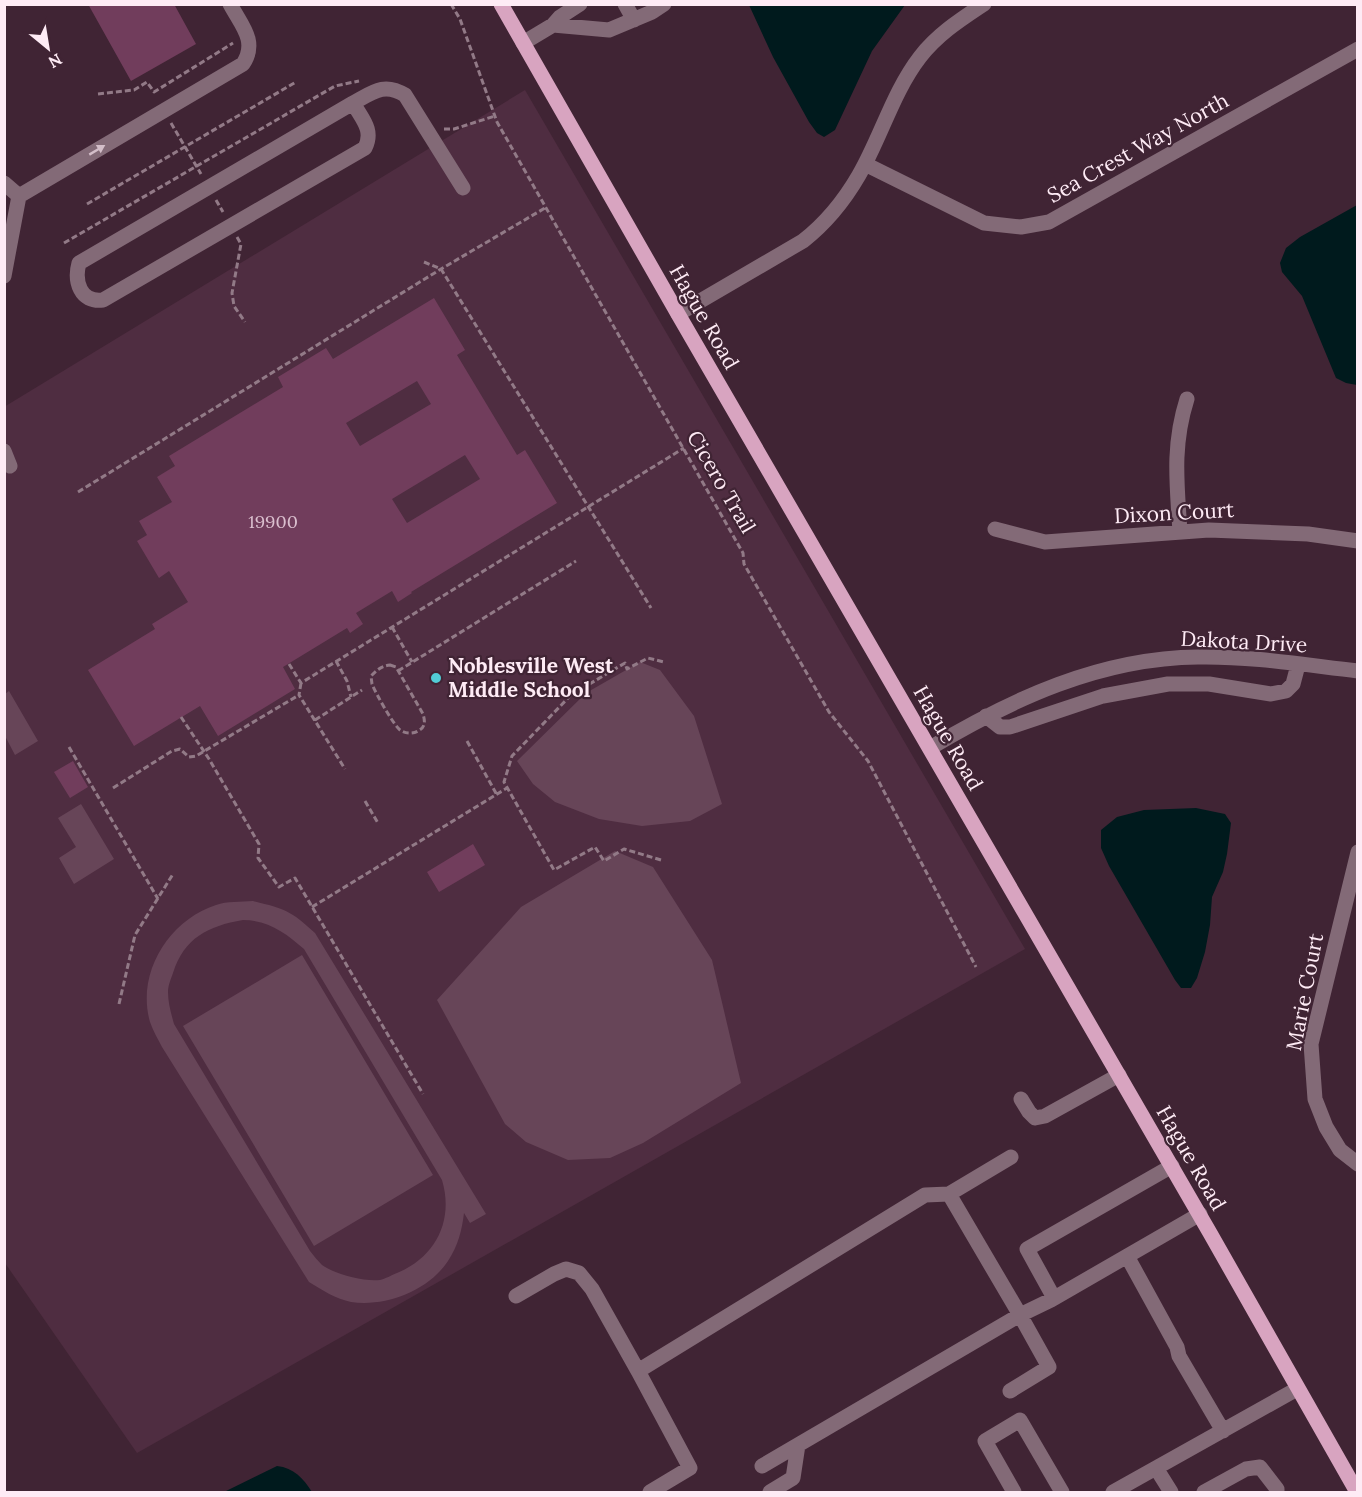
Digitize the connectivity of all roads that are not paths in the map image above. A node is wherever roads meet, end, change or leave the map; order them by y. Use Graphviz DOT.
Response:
graph roads {
  1 [pos="230,4"];
  2 [pos="501,4"];
  3 [pos="580,4"];
  4 [pos="625,4"];
  5 [pos="664,4"];
  6 [pos="984,4"];
  7 [pos="634,20"];
  8 [pos="554,25"];
  9 [pos="523,43"];
  10 [pos="1358,49"];
  11 [pos="353,103"];
  12 [pos="865,164"];
  13 [pos="4,183"];
  14 [pos="463,188"];
  15 [pos="19,196"];
  16 [pos="4,276"];
  17 [pos="678,314"];
  18 [pos="1187,399"];
  19 [pos="4,452"];
  20 [pos="10,466"];
  21 [pos="995,529"];
  22 [pos="1180,532"];
  23 [pos="1358,541"];
  24 [pos="1298,664"];
  25 [pos="1358,671"];
  26 [pos="986,716"];
  27 [pos="930,748"];
  28 [pos="1358,852"];
  29 [pos="1119,1075"];
  30 [pos="1021,1099"];
  31 [pos="1011,1157"];
  32 [pos="1358,1164"];
  33 [pos="1172,1166"];
  34 [pos="949,1194"];
  35 [pos="1200,1214"];
  36 [pos="1127,1256"];
  37 [pos="516,1296"];
  38 [pos="1054,1298"];
  39 [pos="1020,1315"];
  40 [pos="638,1371"];
  41 [pos="1297,1389"];
  42 [pos="1010,1391"];
  43 [pos="1223,1431"];
  44 [pos="798,1445"];
  45 [pos="762,1466"];
  46 [pos="1156,1468"];
  47 [pos="650,1492"];
  48 [pos="770,1492"];
  49 [pos="1014,1492"];
  50 [pos="1062,1492"];
  51 [pos="1113,1492"];
  52 [pos="1171,1492"];
  53 [pos="1204,1492"];
  54 [pos="1277,1492"];
  55 [pos="1357,1492"];
  15 -- 1 [label="street, one-way"];
  2 -- 9 [label="main road, Hague Road"];
  3 -- 8 [label="street"];
  4 -- 7 [label="street"];
  5 -- 7 [label="street"];
  6 -- 12 [label="street"];
  7 -- 8 [label="street"];
  8 -- 9 [label="street"];
  9 -- 17 [label="main road, Hague Road"];
  10 -- 12 [label="street, Sea Crest Way North"];
  11 -- 11 [label="street"];
  11 -- 14 [label="street"];
  12 -- 17 [label="street"];
  13 -- 15 [label="street"];
  15 -- 16 [label="street"];
  17 -- 27 [label="main road, Hague Road"];
  18 -- 22 [label="street"];
  19 -- 20 [label="street"];
  21 -- 22 [label="street, Dixon Court"];
  22 -- 23 [label="street, Dixon Court"];
  24 -- 25 [label="street, Dakota Drive"];
  24 -- 26 [label="street, Dakota Drive"];
  24 -- 26 [label="street"];
  26 -- 27 [label="street, Dakota Drive"];
  27 -- 29 [label="main road, Hague Road"];
  28 -- 32 [label="street, Marie Court"];
  29 -- 30 [label="street"];
  29 -- 33 [label="main road, Hague Road"];
  31 -- 34 [label="street"];
  33 -- 35 [label="main road, Hague Road"];
  33 -- 38 [label="street"];
  34 -- 39 [label="street"];
  34 -- 40 [label="street"];
  35 -- 36 [label="street"];
  35 -- 41 [label="main road, Hague Road"];
  36 -- 38 [label="street"];
  36 -- 43 [label="street"];
  37 -- 40 [label="street"];
  38 -- 39 [label="street"];
  39 -- 42 [label="street"];
  39 -- 44 [label="street"];
  40 -- 47 [label="street"];
  41 -- 43 [label="street"];
  41 -- 55 [label="main road, Hague Road"];
  43 -- 46 [label="street"];
  44 -- 45 [label="street"];
  44 -- 48 [label="street"];
  46 -- 51 [label="street"];
  46 -- 52 [label="street"];
  49 -- 50 [label="street"];
  53 -- 54 [label="street"];
}
